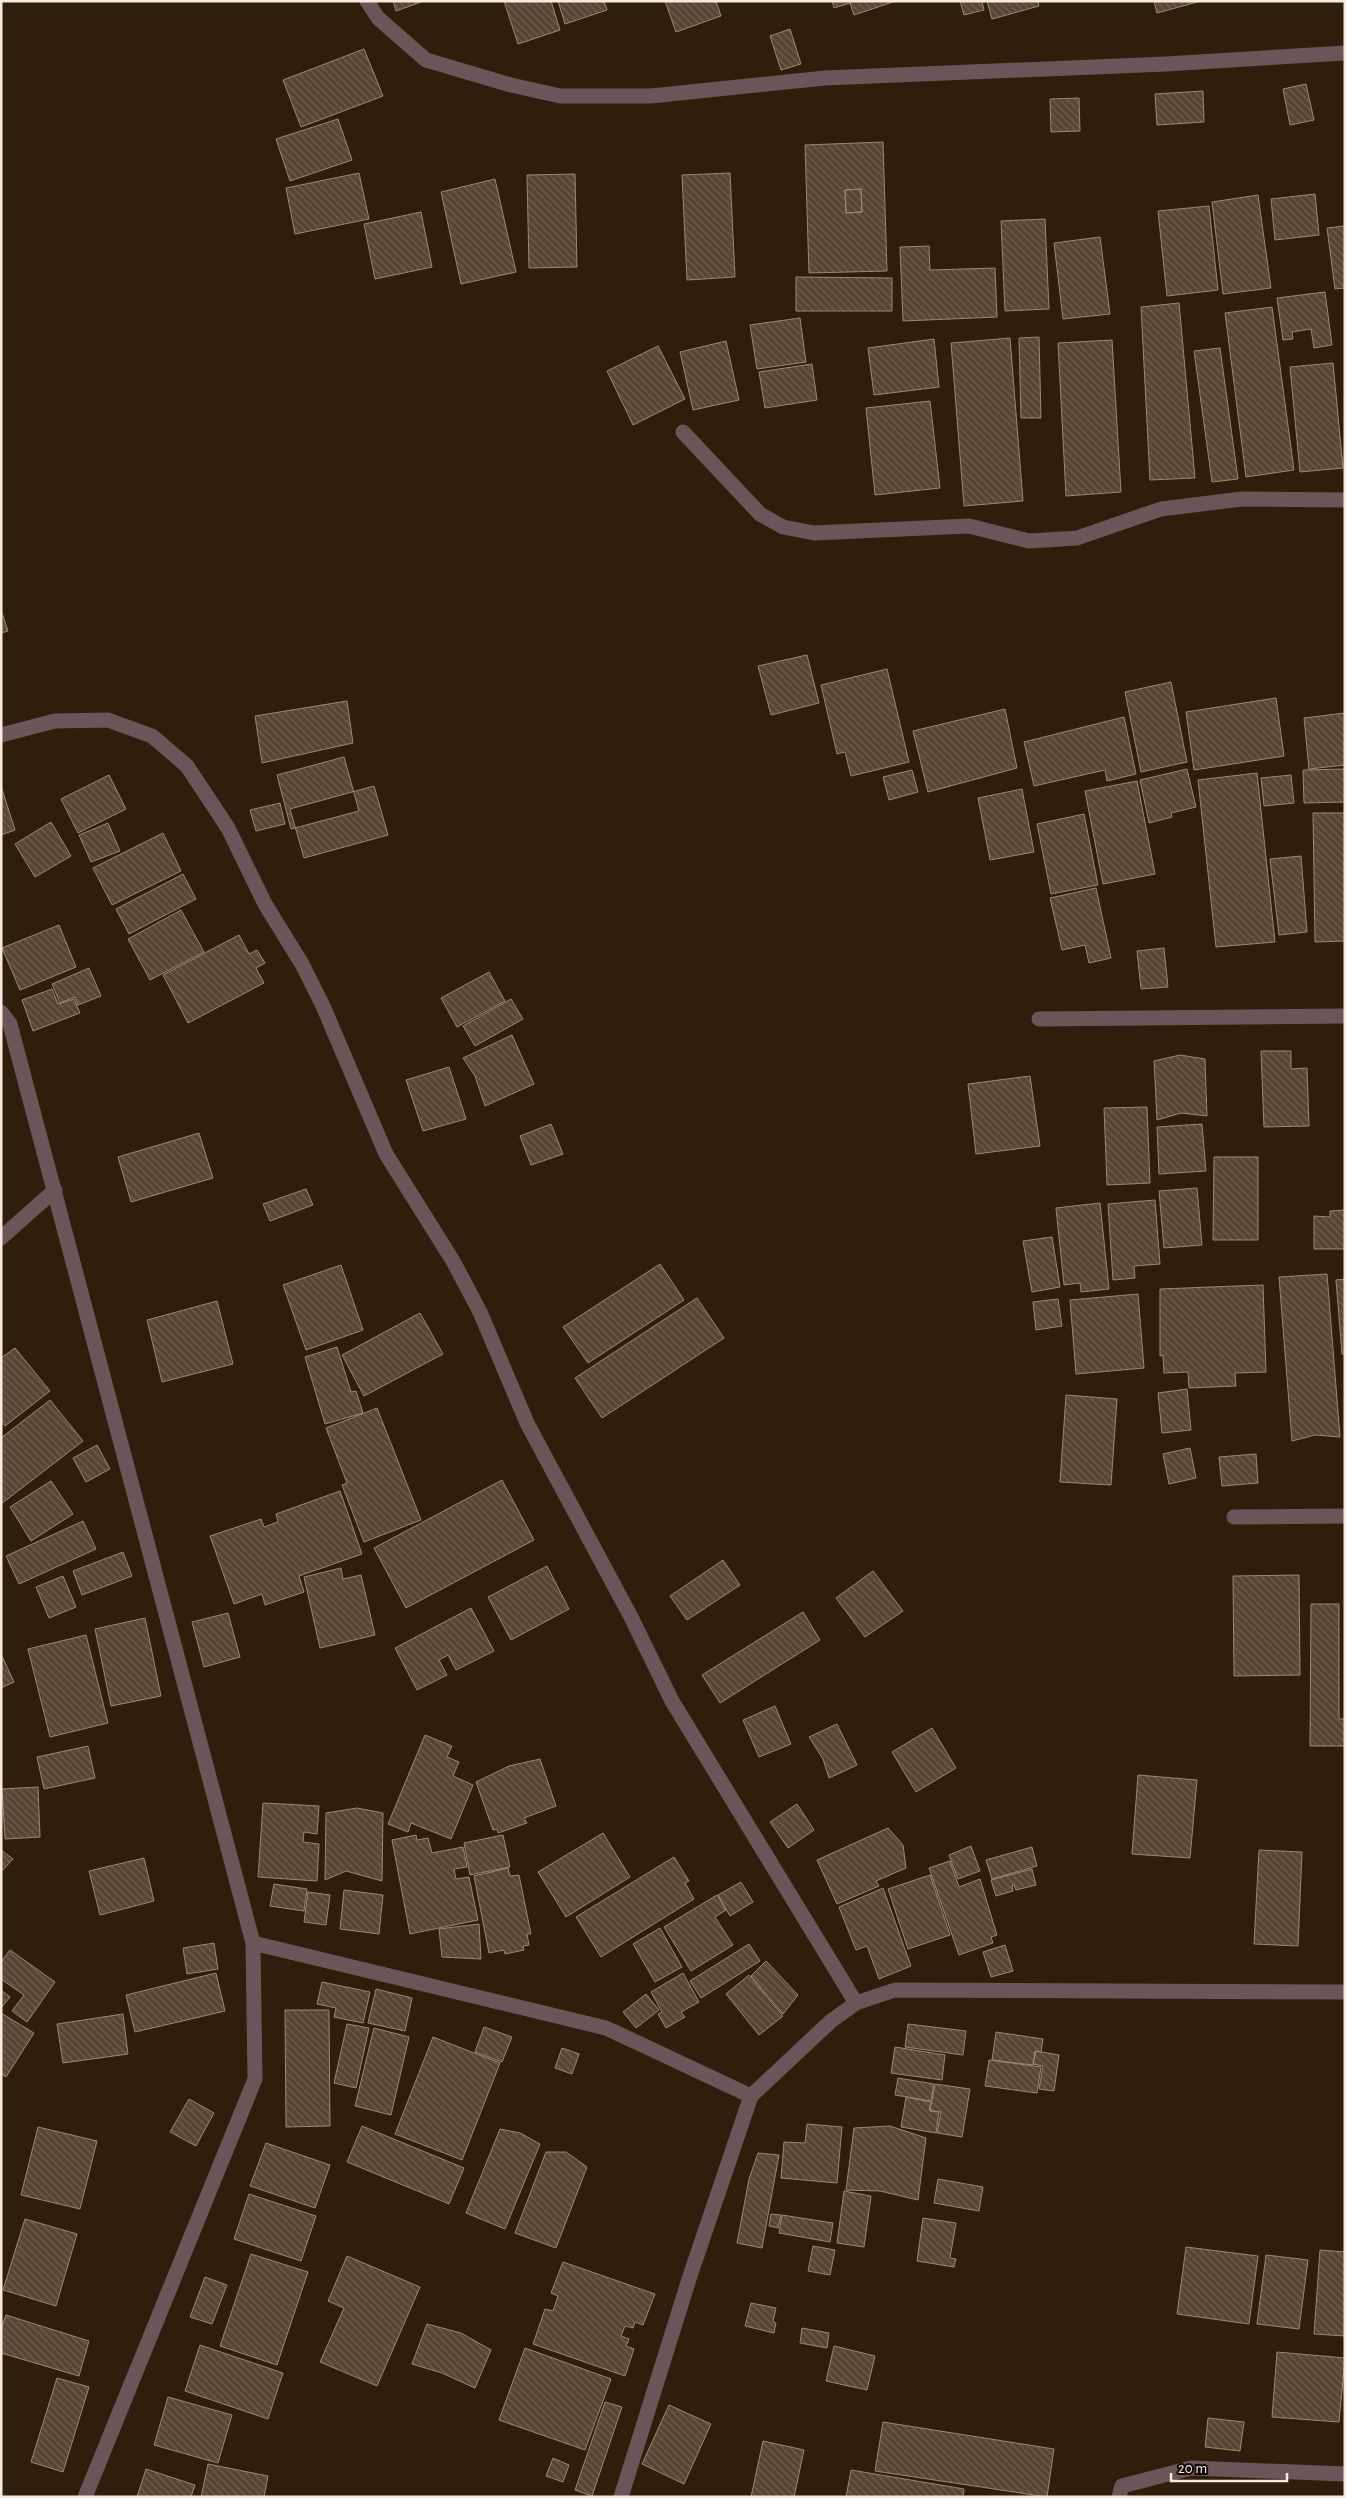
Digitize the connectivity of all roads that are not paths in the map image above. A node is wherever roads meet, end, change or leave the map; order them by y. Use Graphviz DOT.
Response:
graph roads {
  1 [pos="367,1"];
  2 [pos="1345,54"];
  3 [pos="683,432"];
  4 [pos="1345,500"];
  5 [pos="1,735"];
  6 [pos="1,1012"];
  7 [pos="1345,1016"];
  8 [pos="1040,1019"];
  9 [pos="54,1190"];
  10 [pos="1,1238"];
  11 [pos="1345,1516"];
  12 [pos="1234,1517"];
  13 [pos="253,1943"];
  14 [pos="1345,1992"];
  15 [pos="856,2003"];
  16 [pos="751,2096"];
  17 [pos="1345,2474"];
  18 [pos="85,2497"];
  19 [pos="621,2497"];
  20 [pos="1119,2497"];
  1 -- 2 [label="street"];
  3 -- 4 [label="street"];
  5 -- 15 [label="street"];
  6 -- 9 [label="street"];
  7 -- 8 [label="street"];
  9 -- 10 [label="street"];
  9 -- 13 [label="street"];
  11 -- 12 [label="street"];
  13 -- 16 [label="street"];
  13 -- 18 [label="street"];
  14 -- 15 [label="street"];
  15 -- 16 [label="street"];
  16 -- 19 [label="street"];
  17 -- 20 [label="street"];
}
